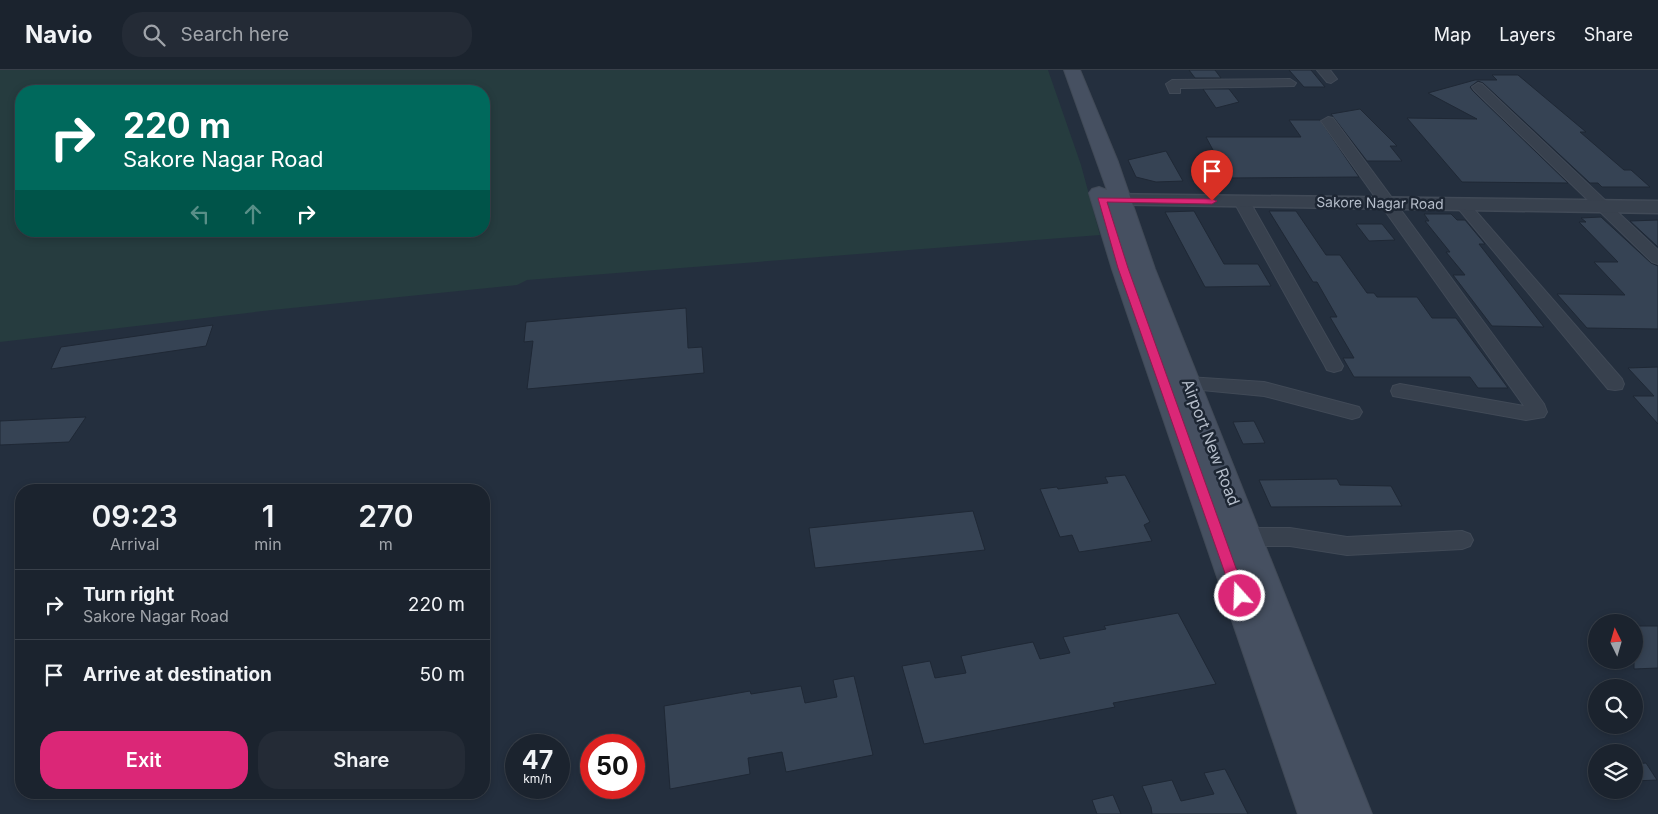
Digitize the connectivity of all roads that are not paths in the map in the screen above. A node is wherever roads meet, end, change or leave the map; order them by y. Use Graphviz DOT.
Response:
graph roads {
  1 [pos="1056,70"];
  2 [pos="1072,70"];
  3 [pos="1190,70"];
  4 [pos="1198,83"];
  5 [pos="1290,84"];
  6 [pos="1478,87"];
  7 [pos="1175,90"];
  8 [pos="1328,121"];
  9 [pos="1111,200"];
  10 [pos="1242,202"];
  11 [pos="1388,204"];
  12 [pos="1462,204"];
  13 [pos="1603,207"];
  14 [pos="1658,208"];
  15 [pos="1658,260"];
  16 [pos="1334,366"];
  17 [pos="1188,382"];
  18 [pos="1615,384"];
  19 [pos="1400,391"];
  20 [pos="1352,412"];
  21 [pos="1248,537"];
  22 [pos="1462,540"];
  23 [pos="1317,814"];
  24 [pos="1353,814"];
  1 -- 9 [label="main road, Airport New Road"];
  2 -- 9 [label="main road, Airport New Road"];
  3 -- 4 [label="street"];
  4 -- 5 [label="street"];
  4 -- 7 [label="street"];
  6 -- 13 [label="street"];
  8 -- 11 [label="street"];
  9 -- 10 [label="street, Sakore Nagar Road"];
  9 -- 17 [label="main road, Airport New Road"];
  9 -- 23 [label="main road, Airport New Road"];
  10 -- 11 [label="street, Sakore Nagar Road"];
  10 -- 16 [label="street"];
  11 -- 12 [label="street, Sakore Nagar Road"];
  11 -- 19 [label="street"];
  12 -- 13 [label="street, Sakore Nagar Road"];
  12 -- 18 [label="street"];
  13 -- 14 [label="street, Sakore Nagar Road"];
  13 -- 15 [label="street"];
  17 -- 20 [label="street"];
  17 -- 21 [label="main road, Airport New Road"];
  21 -- 22 [label="street"];
  21 -- 24 [label="main road, Airport New Road"];
}
